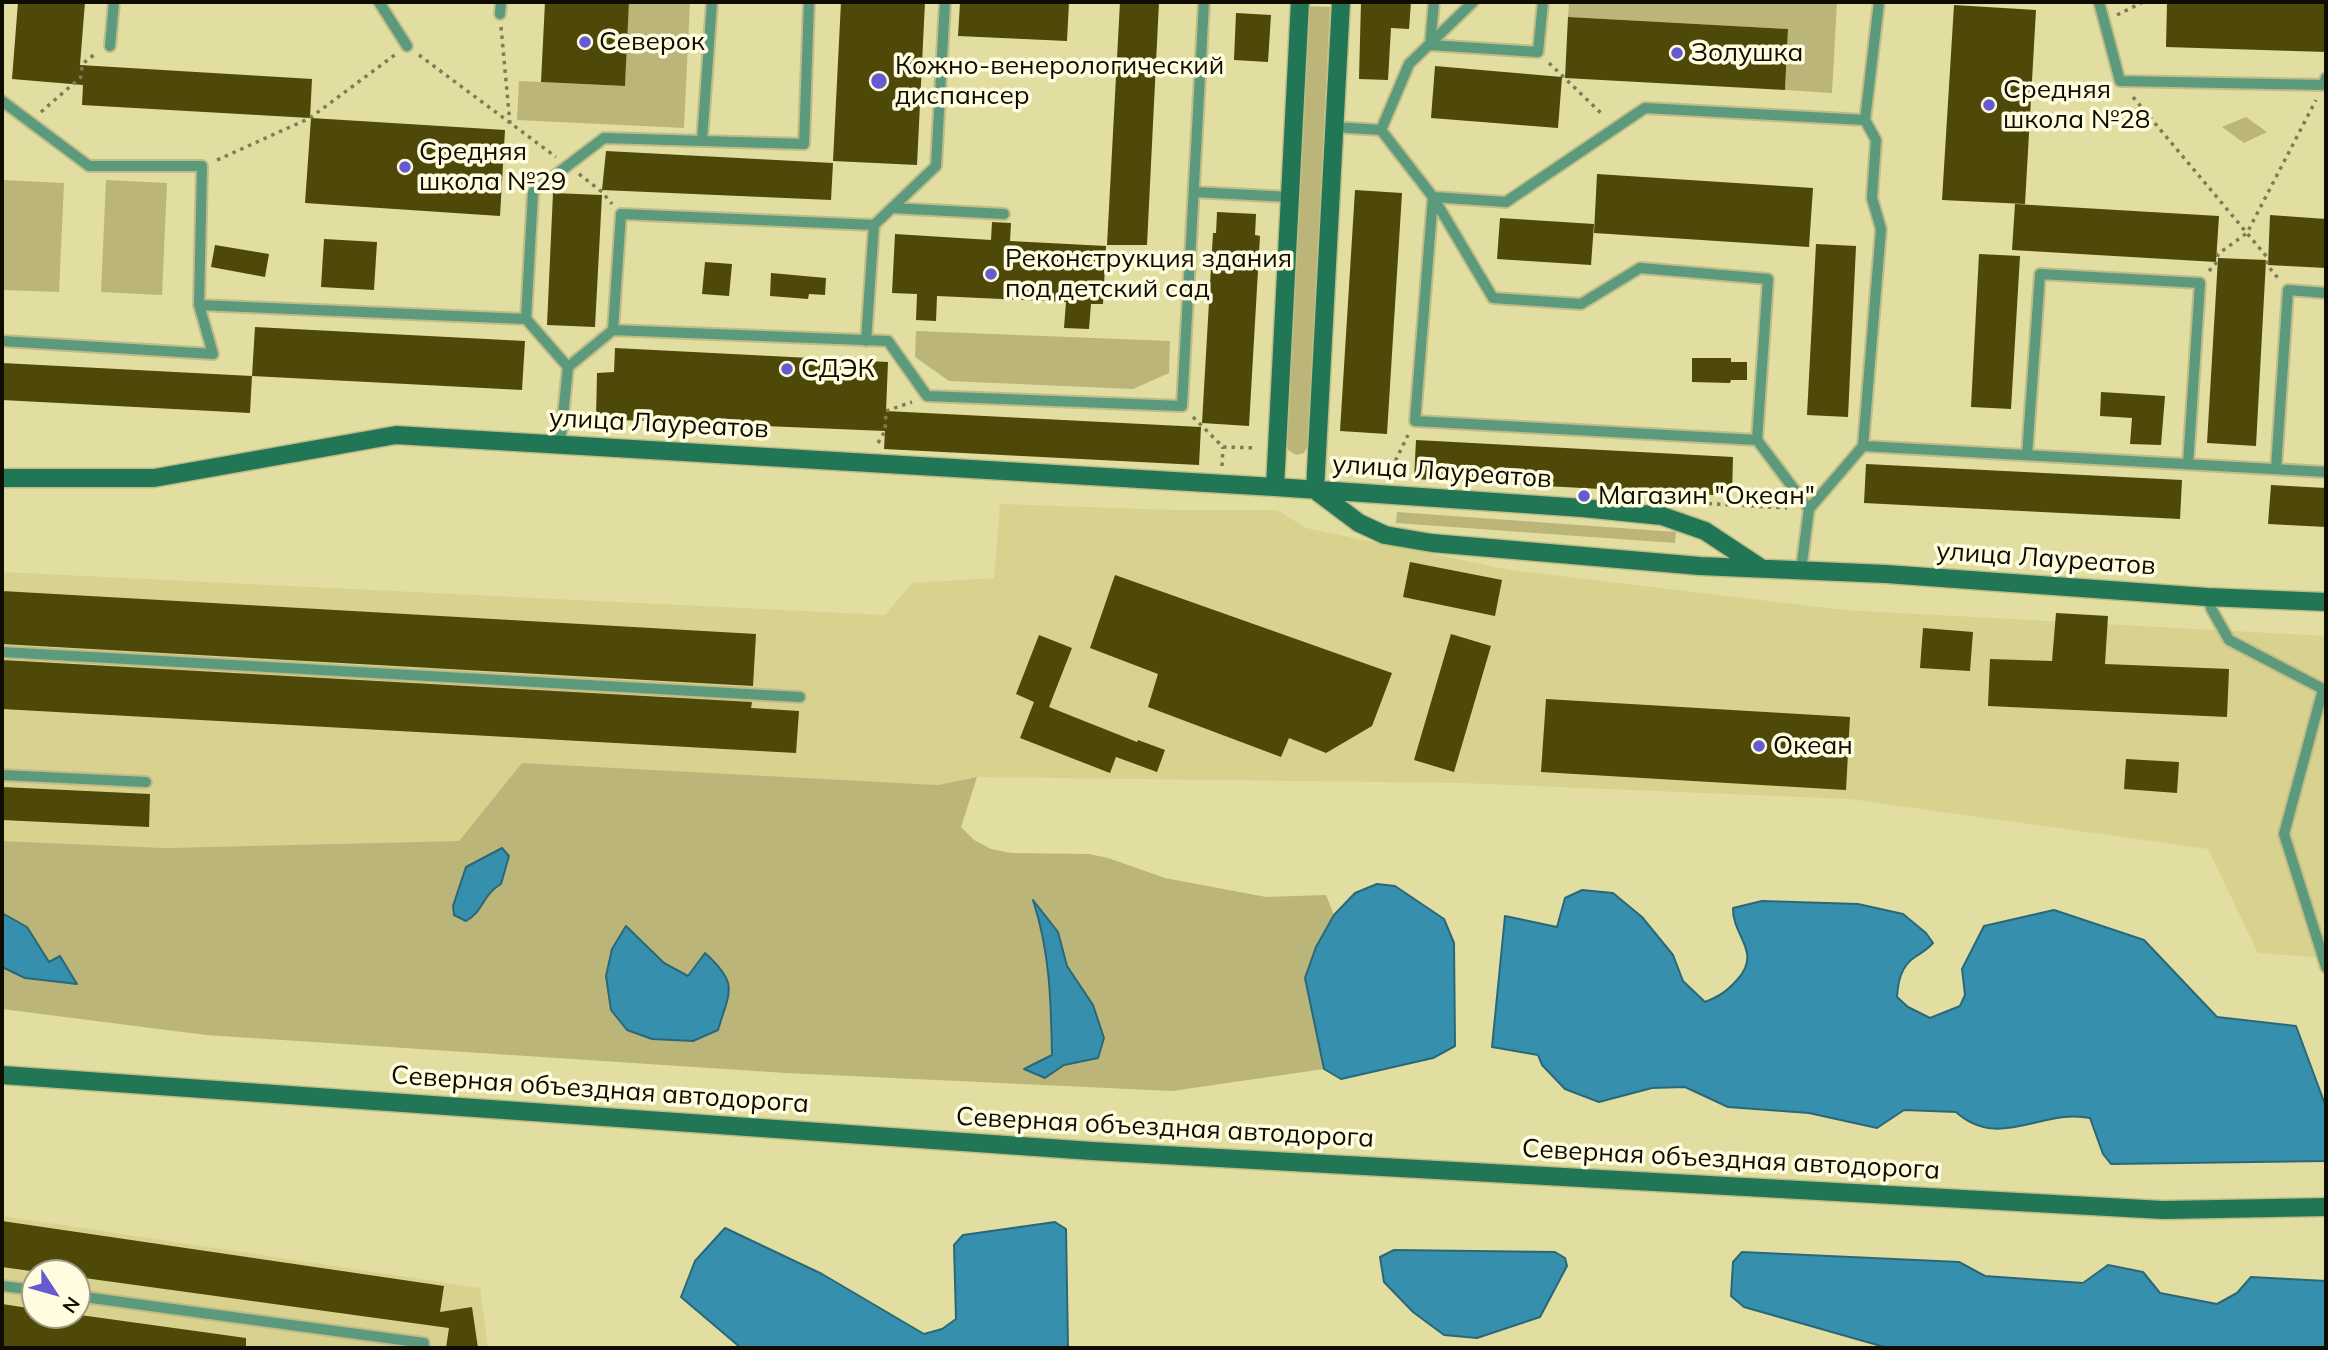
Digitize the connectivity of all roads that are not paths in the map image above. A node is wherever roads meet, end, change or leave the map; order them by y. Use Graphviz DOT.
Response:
graph roads {
  1 [pos="114,2"];
  2 [pos="379,2"];
  3 [pos="500,2"];
  4 [pos="712,2"];
  5 [pos="809,2"];
  6 [pos="945,2"];
  7 [pos="1204,2"];
  8 [pos="1300,2"];
  9 [pos="1341,2"];
  10 [pos="1434,2"];
  11 [pos="1473,2"];
  12 [pos="1543,2"];
  13 [pos="1879,2"];
  14 [pos="2099,2"];
  15 [pos="500,14"];
  16 [pos="1430,45"];
  17 [pos="110,46"];
  18 [pos="407,46"];
  19 [pos="2325,82"];
  20 [pos="2,101"];
  21 [pos="1865,120"];
  22 [pos="1334,127"];
  23 [pos="1381,130"];
  24 [pos="702,141"];
  25 [pos="1194,191"];
  26 [pos="1290,197"];
  27 [pos="1433,197"];
  28 [pos="892,208"];
  29 [pos="1004,214"];
  30 [pos="874,225"];
  31 [pos="2326,293"];
  32 [pos="198,305"];
  33 [pos="526,319"];
  34 [pos="613,330"];
  35 [pos="2,341"];
  36 [pos="866,341"];
  37 [pos="568,366"];
  38 [pos="1757,440"];
  39 [pos="560,445"];
  40 [pos="1863,446"];
  41 [pos="2027,455"];
  42 [pos="2188,464"];
  43 [pos="2276,469"];
  44 [pos="2326,472"];
  45 [pos="2,478"];
  46 [pos="1275,487"];
  47 [pos="1315,490"];
  48 [pos="1809,509"];
  49 [pos="1761,568"];
  50 [pos="1801,570"];
  51 [pos="2207,597"];
  52 [pos="2326,602"];
  53 [pos="2,652"];
  54 [pos="800,697"];
  55 [pos="2,775"];
  56 [pos="146,782"];
  57 [pos="2326,967"];
  58 [pos="2,1075"];
  59 [pos="2326,1207"];
  60 [pos="2,1286"];
  61 [pos="21,1288"];
  62 [pos="91,1298"];
  63 [pos="424,1348"];
  1 -- 17 [label="lane"];
  2 -- 18 [label="lane"];
  3 -- 15 [label="lane"];
  4 -- 24 [label="lane"];
  5 -- 24 [label="lane"];
  6 -- 28 [label="lane"];
  7 -- 25 [label="lane"];
  8 -- 26 [label="street"];
  9 -- 22 [label="street"];
  10 -- 16 [label="lane"];
  11 -- 16 [label="lane"];
  12 -- 16 [label="lane"];
  13 -- 21 [label="lane"];
  14 -- 19 [label="lane"];
  16 -- 23 [label="lane"];
  20 -- 32 [label="lane"];
  21 -- 27 [label="lane"];
  21 -- 40 [label="lane"];
  22 -- 23 [label="lane"];
  22 -- 47 [label="street"];
  23 -- 27 [label="lane"];
  24 -- 33 [label="lane"];
  25 -- 26 [label="lane"];
  25 -- 36 [label="lane"];
  26 -- 46 [label="street"];
  27 -- 38 [label="lane"];
  27 -- 38 [label="lane"];
  28 -- 29 [label="lane"];
  28 -- 30 [label="lane"];
  30 -- 34 [label="lane"];
  30 -- 36 [label="lane"];
  31 -- 43 [label="lane"];
  32 -- 33 [label="lane"];
  32 -- 35 [label="lane"];
  33 -- 37 [label="lane"];
  34 -- 36 [label="lane"];
  34 -- 37 [label="lane"];
  37 -- 39 [label="lane"];
  38 -- 48 [label="lane"];
  39 -- 45 [label="street, улица Лауреатов"];
  39 -- 46 [label="street, улица Лауреатов"];
  40 -- 41 [label="lane"];
  40 -- 48 [label="lane"];
  41 -- 42 [label="lane"];
  41 -- 42 [label="lane"];
  42 -- 43 [label="lane"];
  43 -- 44 [label="lane"];
  46 -- 47 [label="street, улица Лауреатов"];
  47 -- 49 [label="street, улица Лауреатов"];
  47 -- 49 [label="street, улица Лауреатов"];
  48 -- 50 [label="lane"];
  49 -- 50 [label="street, улица Лауреатов"];
  50 -- 51 [label="street, улица Лауреатов"];
  51 -- 52 [label="street, улица Лауреатов"];
  51 -- 57 [label="lane"];
  53 -- 54 [label="lane"];
  55 -- 56 [label="lane"];
  58 -- 59 [label="street, Северная объездная автодорога"];
  60 -- 61 [label="lane"];
  62 -- 63 [label="lane"];
}
